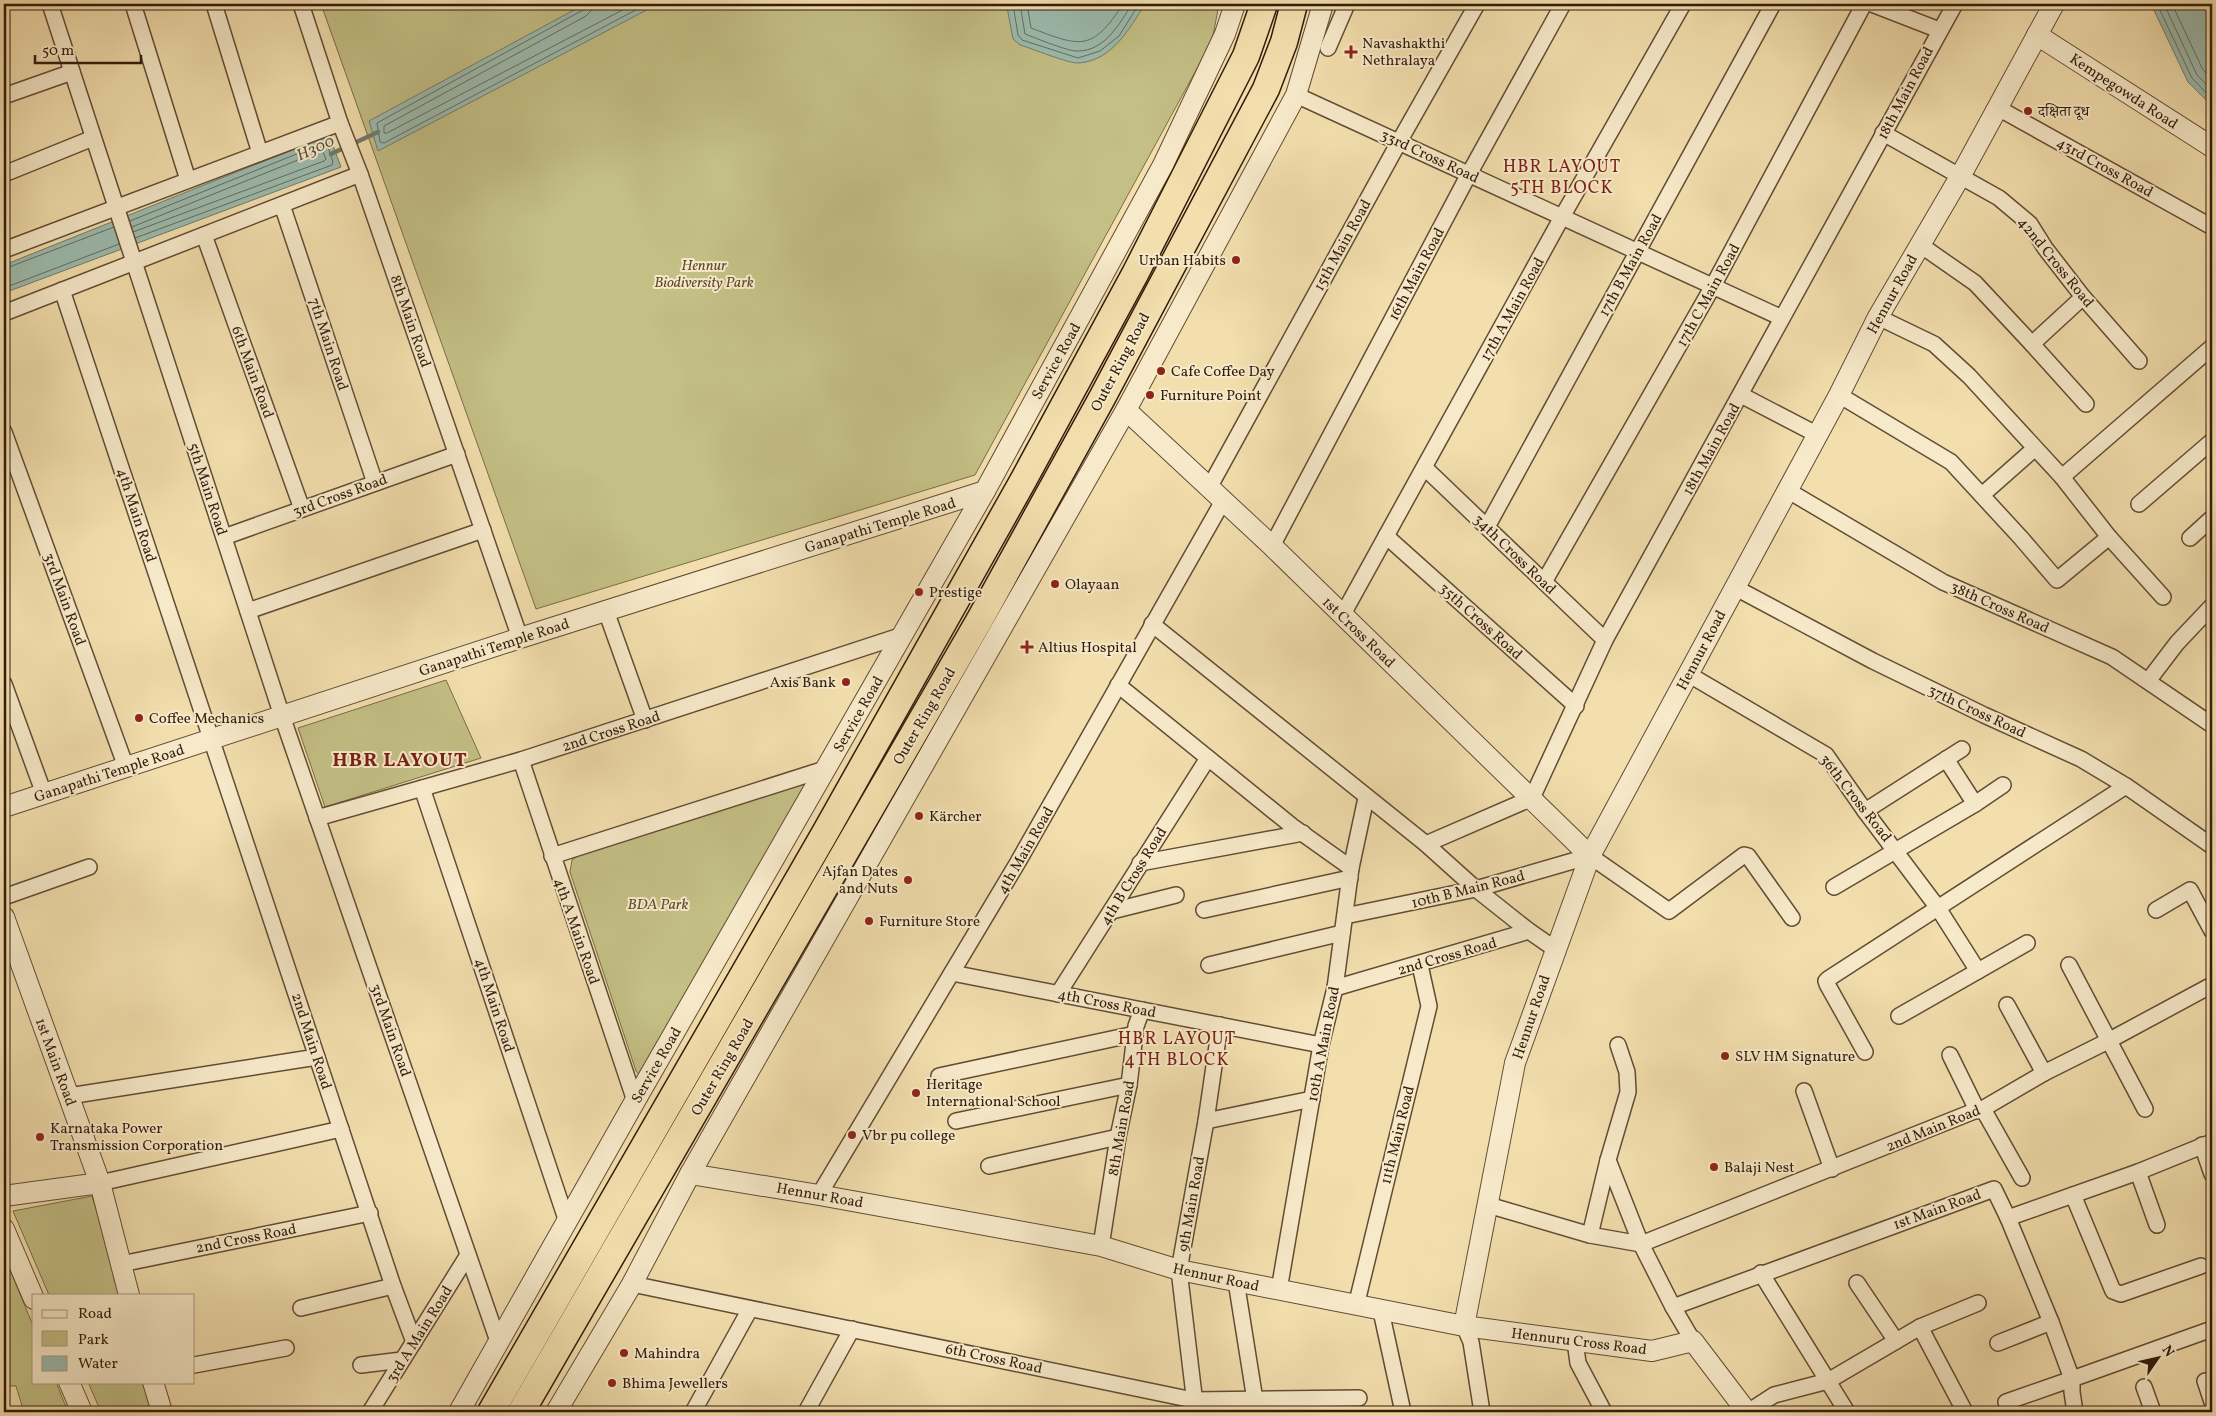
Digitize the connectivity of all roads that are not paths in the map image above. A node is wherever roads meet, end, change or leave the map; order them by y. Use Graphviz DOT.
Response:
graph roads {
  1 [pos="50,4"];
  2 [pos="133,4"];
  3 [pos="214,4"];
  4 [pos="301,4"];
  5 [pos="1235,4"];
  6 [pos="1264,4"];
  7 [pos="1294,4"];
  8 [pos="1323,4"];
  9 [pos="1329,4"];
  10 [pos="1347,4"];
  11 [pos="1478,4"];
  12 [pos="1563,4"];
  13 [pos="1684,4"];
  14 [pos="1773,4"];
  15 [pos="1864,4"];
  16 [pos="1872,4"];
  17 [pos="1955,4"];
  18 [pos="2054,4"];
  19 [pos="1939,30"];
  20 [pos="2037,35"];
  21 [pos="1328,48"];
  22 [pos="72,72"];
  23 [pos="1296,95"];
  24 [pos="4,96"];
  25 [pos="1998,108"];
  26 [pos="340,123"];
  27 [pos="1883,133"];
  28 [pos="93,138"];
  29 [pos="1399,142"];
  30 [pos="2212,148"];
  31 [pos="260,153"];
  32 [pos="4,174"];
  33 [pos="360,174"];
  34 [pos="1469,174"];
  35 [pos="1961,175"];
  36 [pos="188,180"];
  37 [pos="282,205"];
  38 [pos="115,208"];
  39 [pos="1562,217"];
  40 [pos="2212,227"];
  41 [pos="204,235"];
  42 [pos="1920,244"];
  43 [pos="4,250"];
  44 [pos="1637,252"];
  45 [pos="134,262"];
  46 [pos="1713,286"];
  47 [pos="62,290"];
  48 [pos="2083,296"];
  49 [pos="4,313"];
  50 [pos="1878,317"];
  51 [pos="1782,318"];
  52 [pos="2032,344"];
  53 [pos="2212,347"];
  54 [pos="2139,361"];
  55 [pos="1741,395"];
  56 [pos="1839,395"];
  57 [pos="2086,404"];
  58 [pos="1126,410"];
  59 [pos="4,432"];
  60 [pos="1816,434"];
  61 [pos="2212,441"];
  62 [pos="2034,448"];
  63 [pos="457,454"];
  64 [pos="1425,468"];
  65 [pos="2062,477"];
  66 [pos="375,483"];
  67 [pos="1787,490"];
  68 [pos="985,492"];
  69 [pos="1216,494"];
  70 [pos="1982,494"];
  71 [pos="2139,504"];
  72 [pos="302,509"];
  73 [pos="2212,518"];
  74 [pos="1487,527"];
  75 [pos="483,530"];
  76 [pos="1386,536"];
  77 [pos="224,537"];
  78 [pos="2109,537"];
  79 [pos="2190,538"];
  80 [pos="1272,546"];
  81 [pos="1544,582"];
  82 [pos="1734,586"];
  83 [pos="2163,597"];
  84 [pos="2212,606"];
  85 [pos="248,611"];
  86 [pos="606,611"];
  87 [pos="1342,616"];
  88 [pos="1152,624"];
  89 [pos="903,635"];
  90 [pos="520,638"];
  91 [pos="1605,640"];
  92 [pos="1688,674"];
  93 [pos="2148,681"];
  94 [pos="4,684"];
  95 [pos="1118,684"];
  96 [pos="1576,706"];
  97 [pos="282,716"];
  98 [pos="645,720"];
  99 [pos="2212,725"];
  100 [pos="211,739"];
  101 [pos="1962,749"];
  102 [pos="1208,758"];
  103 [pos="1946,759"];
  104 [pos="521,760"];
  105 [pos="126,767"];
  106 [pos="828,768"];
  107 [pos="2003,786"];
  108 [pos="2126,786"];
  109 [pos="422,788"];
  110 [pos="44,794"];
  111 [pos="1366,798"];
  112 [pos="1532,798"];
  113 [pos="1975,804"];
  114 [pos="4,807"];
  115 [pos="1865,811"];
  116 [pos="318,818"];
  117 [pos="1303,833"];
  118 [pos="1426,844"];
  119 [pos="2212,846"];
  120 [pos="1897,852"];
  121 [pos="552,856"];
  122 [pos="1590,856"];
  123 [pos="1140,863"];
  124 [pos="89,867"];
  125 [pos="1350,873"];
  126 [pos="1834,887"];
  127 [pos="1476,889"];
  128 [pos="1176,895"];
  129 [pos="4,897"];
  130 [pos="1938,908"];
  131 [pos="1204,910"];
  132 [pos="2156,910"];
  133 [pos="1112,911"];
  134 [pos="4,916"];
  135 [pos="1345,916"];
  136 [pos="1792,918"];
  137 [pos="1529,931"];
  138 [pos="2212,931"];
  139 [pos="1342,933"];
  140 [pos="2027,943"];
  141 [pos="1555,949"];
  142 [pos="1420,964"];
  143 [pos="1209,965"];
  144 [pos="2069,965"];
  145 [pos="1978,971"];
  146 [pos="952,973"];
  147 [pos="2212,985"];
  148 [pos="1335,988"];
  149 [pos="1058,994"];
  150 [pos="2007,1005"];
  151 [pos="1142,1010"];
  152 [pos="1899,1016"];
  153 [pos="1220,1025"];
  154 [pos="1135,1034"];
  155 [pos="2108,1041"];
  156 [pos="1321,1045"];
  157 [pos="1618,1046"];
  158 [pos="1864,1052"];
  159 [pos="1950,1055"];
  160 [pos="317,1057"];
  161 [pos="2044,1072"];
  162 [pos="939,1076"];
  163 [pos="1129,1085"];
  164 [pos="1804,1091"];
  165 [pos="69,1096"];
  166 [pos="1312,1099"];
  167 [pos="634,1101"];
  168 [pos="1980,1109"];
  169 [pos="2145,1109"];
  170 [pos="956,1121"];
  171 [pos="1206,1121"];
  172 [pos="341,1129"];
  173 [pos="1118,1137"];
  174 [pos="2207,1144"];
  175 [pos="1608,1160"];
  176 [pos="990,1166"];
  177 [pos="1832,1168"];
  178 [pos="2138,1172"];
  179 [pos="690,1174"];
  180 [pos="2212,1174"];
  181 [pos="2022,1178"];
  182 [pos="100,1182"];
  183 [pos="819,1194"];
  184 [pos="2073,1195"];
  185 [pos="4,1196"];
  186 [pos="1488,1205"];
  187 [pos="370,1213"];
  188 [pos="2008,1218"];
  189 [pos="567,1222"];
  190 [pos="2157,1225"];
  191 [pos="4,1229"];
  192 [pos="1590,1235"];
  193 [pos="1641,1244"];
  194 [pos="1101,1246"];
  195 [pos="468,1255"];
  196 [pos="121,1264"];
  197 [pos="2201,1266"];
  198 [pos="1179,1270"];
  199 [pos="1761,1273"];
  200 [pos="1236,1281"];
  201 [pos="1857,1283"];
  202 [pos="632,1284"];
  203 [pos="393,1286"];
  204 [pos="1279,1290"];
  205 [pos="32,1294"];
  206 [pos="129,1294"];
  207 [pos="1978,1303"];
  208 [pos="1356,1306"];
  209 [pos="300,1308"];
  210 [pos="1673,1308"];
  211 [pos="750,1309"];
  212 [pos="1381,1311"];
  213 [pos="2051,1322"];
  214 [pos="1464,1326"];
  215 [pos="1920,1327"];
  216 [pos="852,1329"];
  217 [pos="2212,1329"];
  218 [pos="1576,1341"];
  219 [pos="1693,1341"];
  220 [pos="1896,1341"];
  221 [pos="414,1342"];
  222 [pos="1998,1342"];
  223 [pos="499,1344"];
  224 [pos="286,1348"];
  225 [pos="402,1360"];
  226 [pos="195,1365"];
  227 [pos="361,1365"];
  228 [pos="2072,1379"];
  229 [pos="1828,1381"];
  230 [pos="2205,1381"];
  231 [pos="71,1384"];
  232 [pos="154,1384"];
  233 [pos="2144,1387"];
  234 [pos="1359,1398"];
  235 [pos="1255,1400"];
  236 [pos="2006,1402"];
  237 [pos="2212,1402"];
  238 [pos="1195,1409"];
  239 [pos="82,1412"];
  240 [pos="162,1412"];
  241 [pos="370,1412"];
  242 [pos="459,1412"];
  243 [pos="491,1412"];
  244 [pos="521,1412"];
  245 [pos="556,1412"];
  246 [pos="693,1412"];
  247 [pos="806,1412"];
  248 [pos="1403,1412"];
  249 [pos="1482,1412"];
  250 [pos="1604,1412"];
  251 [pos="1747,1412"];
  252 [pos="1847,1412"];
  253 [pos="1965,1412"];
  254 [pos="2075,1412"];
  255 [pos="2153,1412"];
  1 -- 22 [label="street, 5th Main Road"];
  2 -- 36 [label="street"];
  3 -- 31 [label="street"];
  4 -- 26 [label="street, 8th Main Road"];
  5 -- 68 [label="street, Service Road"];
  6 -- 243 [label="highway, Outer Ring Road"];
  7 -- 244 [label="highway, Outer Ring Road"];
  8 -- 9 [label="street"];
  8 -- 23 [label="street"];
  10 -- 21 [label="street"];
  11 -- 29 [label="street, 15th Main Road"];
  12 -- 34 [label="street, 16th Main Road"];
  13 -- 39 [label="street, 17th A Main Road"];
  14 -- 44 [label="street, 17th B Main Road"];
  15 -- 46 [label="street, 17th C Main Road"];
  16 -- 19 [label="street"];
  17 -- 19 [label="street, 18th Main Road"];
  18 -- 20 [label="street, Hennur Road"];
  19 -- 27 [label="street, 18th Main Road"];
  20 -- 25 [label="street, Hennur Road"];
  20 -- 30 [label="street, Kempegowda Road"];
  22 -- 24 [label="street"];
  22 -- 28 [label="street, 5th Main Road"];
  23 -- 29 [label="street, 33rd Cross Road"];
  23 -- 58 [label="street"];
  25 -- 35 [label="street, Hennur Road"];
  25 -- 40 [label="street, 43rd Cross Road"];
  26 -- 31 [label="street"];
  26 -- 33 [label="street, 8th Main Road"];
  27 -- 35 [label="street, 42nd Cross Road"];
  27 -- 51 [label="street, 18th Main Road"];
  28 -- 32 [label="street"];
  28 -- 38 [label="street, 5th Main Road"];
  29 -- 34 [label="street, 33rd Cross Road"];
  29 -- 69 [label="street, 15th Main Road"];
  31 -- 36 [label="street"];
  33 -- 37 [label="street"];
  33 -- 63 [label="street, 8th Main Road"];
  34 -- 39 [label="street, 33rd Cross Road"];
  34 -- 80 [label="street, 16th Main Road"];
  35 -- 42 [label="street, Hennur Road"];
  35 -- 48 [label="street, 42nd Cross Road"];
  36 -- 38 [label="street"];
  37 -- 41 [label="street"];
  37 -- 66 [label="street, 7th Main Road"];
  38 -- 43 [label="street"];
  38 -- 45 [label="street, 5th Main Road"];
  39 -- 44 [label="street, 33rd Cross Road"];
  39 -- 64 [label="street, 17th A Main Road"];
  41 -- 45 [label="street"];
  41 -- 72 [label="street, 6th Main Road"];
  42 -- 50 [label="street, Hennur Road"];
  42 -- 52 [label="street"];
  44 -- 46 [label="street, 33rd Cross Road"];
  44 -- 74 [label="street, 17th B Main Road"];
  45 -- 47 [label="street"];
  45 -- 77 [label="street, 5th Main Road"];
  46 -- 51 [label="street, 33rd Cross Road"];
  46 -- 81 [label="street, 17th C Main Road"];
  47 -- 49 [label="street"];
  47 -- 100 [label="street, 4th Main Road"];
  48 -- 52 [label="street"];
  48 -- 54 [label="street, 42nd Cross Road"];
  50 -- 56 [label="street, Hennur Road"];
  50 -- 62 [label="street"];
  51 -- 55 [label="street, 18th Main Road"];
  52 -- 57 [label="street"];
  53 -- 65 [label="street"];
  55 -- 60 [label="street"];
  55 -- 91 [label="street, 18th Main Road"];
  56 -- 60 [label="street, Hennur Road"];
  56 -- 70 [label="street"];
  58 -- 69 [label="street, 1st Cross Road"];
  58 -- 179 [label="street"];
  59 -- 105 [label="street, 3rd Main Road"];
  60 -- 67 [label="street, Hennur Road"];
  61 -- 71 [label="street"];
  62 -- 65 [label="street"];
  62 -- 70 [label="street"];
  63 -- 66 [label="street, 3rd Cross Road"];
  63 -- 75 [label="street, 8th Main Road"];
  64 -- 74 [label="street, 34th Cross Road"];
  64 -- 76 [label="street, 17th A Main Road"];
  65 -- 78 [label="street"];
  66 -- 72 [label="street, 3rd Cross Road"];
  67 -- 82 [label="street, Hennur Road"];
  67 -- 93 [label="street, 38th Cross Road"];
  68 -- 86 [label="street, Ganapathi Temple Road"];
  68 -- 89 [label="street, Service Road"];
  69 -- 80 [label="street, 1st Cross Road"];
  69 -- 88 [label="street, 4th Main Road"];
  70 -- 78 [label="street"];
  72 -- 77 [label="street, 3rd Cross Road"];
  73 -- 79 [label="street"];
  74 -- 81 [label="street, 34th Cross Road"];
  75 -- 85 [label="street"];
  75 -- 90 [label="street, 8th Main Road"];
  76 -- 87 [label="street, 17th A Main Road"];
  76 -- 96 [label="street, 35th Cross Road"];
  77 -- 85 [label="street, 5th Main Road"];
  78 -- 83 [label="street"];
  80 -- 87 [label="street, 1st Cross Road"];
  81 -- 91 [label="street, 34th Cross Road"];
  82 -- 92 [label="street, Hennur Road"];
  82 -- 108 [label="street, 37th Cross Road"];
  84 -- 93 [label="street"];
  85 -- 97 [label="street, 5th Main Road"];
  86 -- 90 [label="street, Ganapathi Temple Road"];
  86 -- 98 [label="street"];
  87 -- 112 [label="street, 1st Cross Road"];
  88 -- 95 [label="street, 4th Main Road"];
  88 -- 111 [label="street"];
  89 -- 98 [label="street, 2nd Cross Road"];
  89 -- 106 [label="street, Service Road"];
  90 -- 97 [label="street, Ganapathi Temple Road"];
  91 -- 96 [label="street, 18th Main Road"];
  92 -- 115 [label="street, 36th Cross Road"];
  92 -- 122 [label="street, Hennur Road"];
  93 -- 99 [label="street, 38th Cross Road"];
  94 -- 110 [label="street"];
  95 -- 102 [label="street"];
  95 -- 146 [label="street, 4th Main Road"];
  96 -- 112 [label="street, 18th Main Road"];
  97 -- 100 [label="street, Ganapathi Temple Road"];
  97 -- 116 [label="street, 3rd Main Road"];
  98 -- 104 [label="street, 2nd Cross Road"];
  100 -- 105 [label="street, Ganapathi Temple Road"];
  100 -- 160 [label="street, 2nd Main Road"];
  101 -- 103 [label="street"];
  102 -- 117 [label="street"];
  102 -- 123 [label="street, 4th B Cross Road"];
  103 -- 113 [label="street"];
  103 -- 115 [label="street"];
  104 -- 109 [label="street, 2nd Cross Road"];
  104 -- 121 [label="street, 4th A Main Road"];
  105 -- 110 [label="street, Ganapathi Temple Road"];
  106 -- 121 [label="street"];
  106 -- 167 [label="street, Service Road"];
  107 -- 113 [label="street"];
  108 -- 119 [label="street, 37th Cross Road"];
  108 -- 130 [label="street"];
  109 -- 116 [label="street, 2nd Cross Road"];
  109 -- 189 [label="street, 4th Main Road"];
  110 -- 114 [label="street, Ganapathi Temple Road"];
  111 -- 118 [label="street"];
  111 -- 125 [label="street, 10th A Main Road"];
  112 -- 118 [label="street"];
  112 -- 122 [label="street, 1st Cross Road"];
  113 -- 120 [label="street"];
  115 -- 120 [label="street, 36th Cross Road"];
  116 -- 195 [label="street, 3rd Main Road"];
  117 -- 123 [label="street"];
  117 -- 125 [label="street"];
  118 -- 127 [label="street"];
  120 -- 126 [label="street"];
  120 -- 130 [label="street, 36th Cross Road"];
  121 -- 167 [label="street, 4th A Main Road"];
  122 -- 127 [label="street, 10th B Main Road"];
  122 -- 136 [label="street"];
  122 -- 141 [label="street, Hennur Road"];
  123 -- 133 [label="street, 4th B Cross Road"];
  124 -- 129 [label="street"];
  125 -- 131 [label="street"];
  125 -- 135 [label="street, 10th A Main Road"];
  127 -- 135 [label="street, 10th B Main Road"];
  127 -- 137 [label="street"];
  128 -- 133 [label="street"];
  130 -- 145 [label="street, 36th Cross Road"];
  130 -- 158 [label="street"];
  132 -- 138 [label="street"];
  133 -- 149 [label="street, 4th B Cross Road"];
  134 -- 165 [label="street, 1st Main Road"];
  135 -- 139 [label="street, 10th A Main Road"];
  137 -- 141 [label="street"];
  137 -- 142 [label="street, 2nd Cross Road"];
  139 -- 143 [label="street"];
  139 -- 148 [label="street, 10th A Main Road"];
  140 -- 145 [label="street"];
  141 -- 186 [label="street, Hennur Road"];
  142 -- 148 [label="street, 2nd Cross Road"];
  142 -- 208 [label="street, 11th Main Road"];
  144 -- 155 [label="street"];
  145 -- 152 [label="street"];
  146 -- 149 [label="street, 4th Cross Road"];
  146 -- 183 [label="street, 4th Main Road"];
  147 -- 155 [label="street, 2nd Main Road"];
  148 -- 156 [label="street, 10th A Main Road"];
  149 -- 151 [label="street, 4th Cross Road"];
  150 -- 161 [label="street"];
  151 -- 153 [label="street, 4th Cross Road"];
  151 -- 154 [label="street, 8th Main Road"];
  153 -- 156 [label="street, 4th Cross Road"];
  153 -- 171 [label="street, 9th Main Road"];
  154 -- 162 [label="street"];
  154 -- 163 [label="street, 8th Main Road"];
  155 -- 161 [label="street, 2nd Main Road"];
  155 -- 169 [label="street"];
  156 -- 166 [label="street, 10th A Main Road"];
  157 -- 175 [label="street"];
  159 -- 168 [label="street"];
  160 -- 165 [label="street"];
  160 -- 172 [label="street, 2nd Main Road"];
  161 -- 168 [label="street, 2nd Main Road"];
  163 -- 170 [label="street"];
  163 -- 173 [label="street, 8th Main Road"];
  164 -- 177 [label="street"];
  165 -- 182 [label="street, 1st Main Road"];
  166 -- 171 [label="street"];
  166 -- 204 [label="street, 10th A Main Road"];
  167 -- 189 [label="street, Service Road"];
  168 -- 177 [label="street, 2nd Main Road"];
  168 -- 181 [label="street"];
  171 -- 198 [label="street, 9th Main Road"];
  172 -- 182 [label="street"];
  172 -- 187 [label="street, 2nd Main Road"];
  173 -- 176 [label="street"];
  173 -- 194 [label="street, 8th Main Road"];
  174 -- 178 [label="street"];
  174 -- 180 [label="street"];
  175 -- 192 [label="street"];
  175 -- 193 [label="street"];
  177 -- 193 [label="street, 2nd Main Road"];
  178 -- 184 [label="street"];
  178 -- 190 [label="street"];
  179 -- 183 [label="street, Hennur Road"];
  179 -- 202 [label="street"];
  182 -- 185 [label="street"];
  182 -- 196 [label="street, 1st Main Road"];
  183 -- 194 [label="street, Hennur Road"];
  184 -- 188 [label="street"];
  184 -- 197 [label="street"];
  186 -- 192 [label="street"];
  186 -- 214 [label="street, Hennur Road"];
  187 -- 196 [label="street, 2nd Cross Road"];
  187 -- 203 [label="street, 2nd Main Road"];
  188 -- 199 [label="street, 1st Main Road"];
  188 -- 213 [label="street"];
  189 -- 223 [label="street, Service Road"];
  191 -- 205 [label="street"];
  192 -- 193 [label="street"];
  193 -- 210 [label="street"];
  194 -- 198 [label="street, Hennur Road"];
  195 -- 221 [label="street, 3rd A Main Road"];
  195 -- 223 [label="street, 3rd Main Road"];
  196 -- 206 [label="street, 1st Main Road"];
  198 -- 200 [label="street, Hennur Road"];
  198 -- 238 [label="street, 9th Main Road"];
  199 -- 210 [label="street, 1st Main Road"];
  199 -- 229 [label="street"];
  200 -- 204 [label="street, Hennur Road"];
  200 -- 235 [label="street"];
  201 -- 220 [label="street"];
  202 -- 211 [label="street, 6th Cross Road"];
  202 -- 245 [label="street"];
  203 -- 209 [label="street"];
  203 -- 221 [label="street, 2nd Main Road"];
  204 -- 208 [label="street, Hennur Road"];
  207 -- 215 [label="street"];
  208 -- 212 [label="street, Hennur Road"];
  210 -- 219 [label="street"];
  211 -- 216 [label="street, 6th Cross Road"];
  211 -- 246 [label="street"];
  212 -- 214 [label="street, Hennur Road"];
  212 -- 248 [label="street"];
  213 -- 222 [label="street"];
  213 -- 228 [label="street"];
  214 -- 218 [label="street, Hennuru Cross Road"];
  214 -- 249 [label="street"];
  215 -- 220 [label="street"];
  215 -- 253 [label="street"];
  216 -- 238 [label="street, 6th Cross Road"];
  216 -- 247 [label="street"];
  217 -- 228 [label="street"];
  218 -- 219 [label="street, Hennuru Cross Road"];
  218 -- 250 [label="street"];
  219 -- 251 [label="street"];
  220 -- 229 [label="street"];
  221 -- 225 [label="street, 3rd A Main Road"];
  223 -- 242 [label="street, Service Road"];
  224 -- 226 [label="street"];
  225 -- 227 [label="street"];
  225 -- 241 [label="street, 3rd A Main Road"];
  228 -- 236 [label="street"];
  228 -- 254 [label="street"];
  229 -- 251 [label="street"];
  229 -- 252 [label="street"];
  230 -- 237 [label="street"];
  231 -- 239 [label="street"];
  232 -- 240 [label="street"];
  233 -- 255 [label="street"];
  234 -- 235 [label="street, 6th Cross Road"];
  235 -- 238 [label="street, 6th Cross Road"];
}
